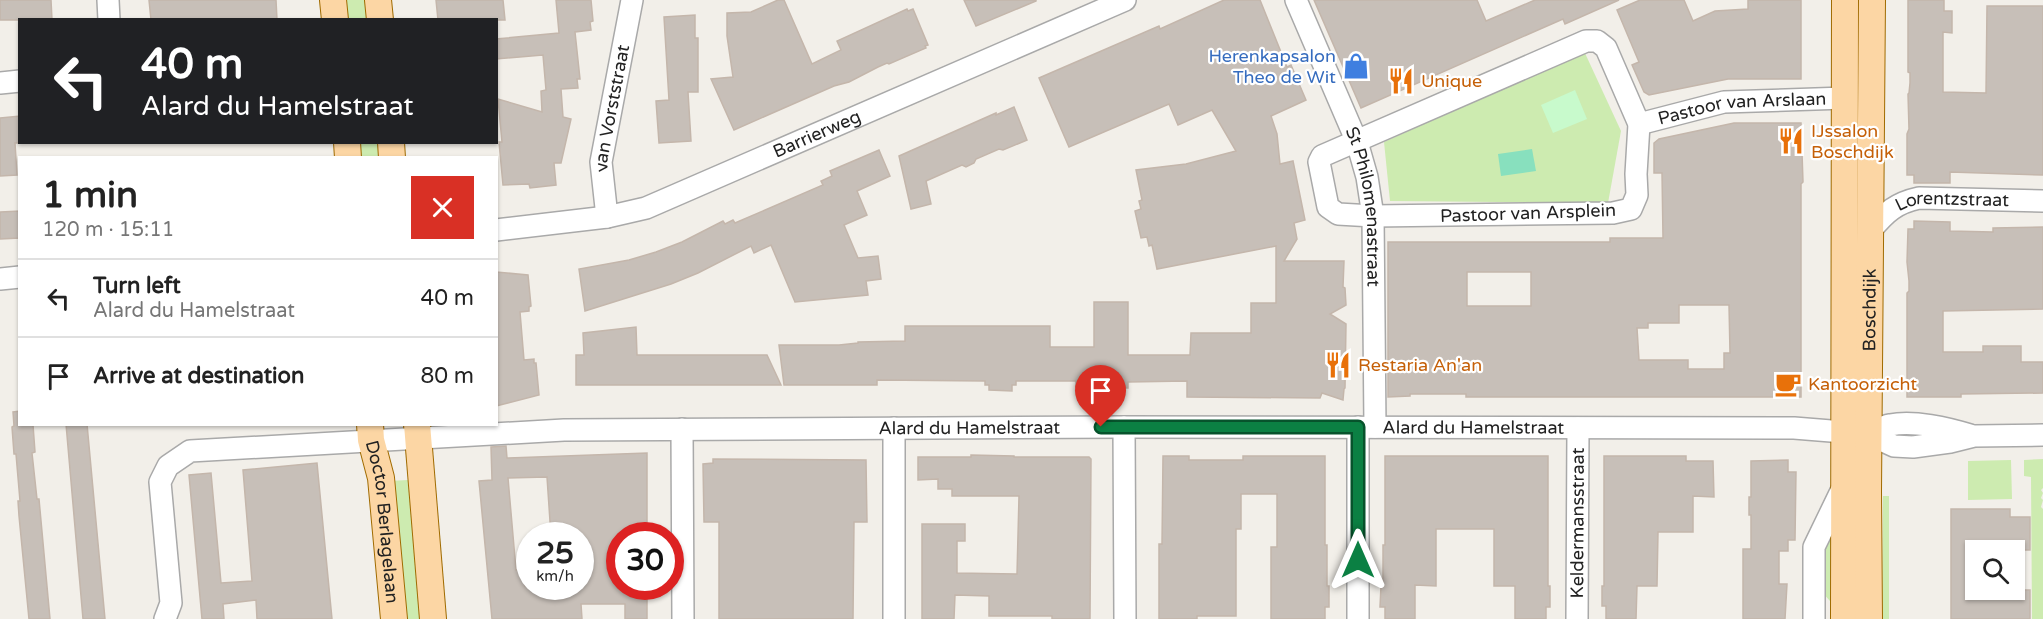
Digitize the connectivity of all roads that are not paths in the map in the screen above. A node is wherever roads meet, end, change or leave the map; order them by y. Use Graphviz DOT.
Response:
graph roads {
  1 [pos="108,0"];
  2 [pos="333,0"];
  3 [pos="378,0"];
  4 [pos="632,0"];
  5 [pos="1125,0"];
  6 [pos="1296,0"];
  7 [pos="1845,0"];
  8 [pos="1872,0"];
  9 [pos="109,18"];
  10 [pos="335,18"];
  11 [pos="380,18"];
  12 [pos="18,81"];
  13 [pos="0,82"];
  14 [pos="1845,98"];
  15 [pos="1640,124"];
  16 [pos="1357,142"];
  17 [pos="2043,201"];
  18 [pos="1373,216"];
  19 [pos="607,217"];
  20 [pos="498,230"];
  21 [pos="1871,230"];
  22 [pos="18,277"];
  23 [pos="0,279"];
  24 [pos="1124,427"];
  25 [pos="1366,427"];
  26 [pos="894,428"];
  27 [pos="1578,428"];
  28 [pos="682,429"];
  29 [pos="417,431"];
  30 [pos="371,432"];
  31 [pos="1856,433"];
  32 [pos="2043,435"];
  33 [pos="1844,485"];
  34 [pos="165,619"];
  35 [pos="394,619"];
  36 [pos="433,619"];
  37 [pos="683,619"];
  38 [pos="894,619"];
  39 [pos="1125,619"];
  40 [pos="1358,619"];
  41 [pos="1578,619"];
  42 [pos="1814,619"];
  43 [pos="1844,619"];
  44 [pos="1869,619"];
  1 -- 9 [label="street"];
  2 -- 10 [label="main road"];
  3 -- 11 [label="main road"];
  4 -- 19 [label="street, van Vorststraat"];
  5 -- 19 [label="street, Barrierweg"];
  6 -- 16 [label="street, St Philomenastraat"];
  7 -- 14 [label="main road, Boschdijk"];
  8 -- 21 [label="main road, Boschdijk"];
  12 -- 13 [label="street"];
  14 -- 15 [label="street, Pastoor van Arslaan"];
  14 -- 31 [label="main road, Boschdijk"];
  15 -- 16 [label="street, Pastoor van Arsplein"];
  15 -- 18 [label="street, Pastoor van Arsplein"];
  16 -- 18 [label="street, St Philomenastraat"];
  16 -- 18 [label="street, Pastoor van Arsplein"];
  17 -- 21 [label="street, Lorentzstraat"];
  18 -- 25 [label="street, St Philomenastraat"];
  19 -- 20 [label="street, Barrierweg"];
  21 -- 31 [label="main road, Boschdijk"];
  22 -- 23 [label="street"];
  24 -- 25 [label="street, Alard du Hamelstraat"];
  24 -- 26 [label="street, Alard du Hamelstraat"];
  24 -- 39 [label="street"];
  25 -- 27 [label="street, Alard du Hamelstraat"];
  25 -- 40 [label="street, St Philomenastraat"];
  26 -- 28 [label="street, Alard du Hamelstraat"];
  26 -- 38 [label="street"];
  27 -- 31 [label="street, Alard du Hamelstraat"];
  27 -- 41 [label="street, Keldermansstraat"];
  28 -- 29 [label="street, Alard du Hamelstraat"];
  28 -- 37 [label="street"];
  29 -- 30 [label="street, Alard du Hamelstraat"];
  29 -- 36 [label="main road"];
  30 -- 34 [label="street, Alard du Hamelstraat"];
  30 -- 35 [label="main road, Doctor Berlagelaan"];
  31 -- 32 [label="street, Alard du Hamelstraat"];
  31 -- 33 [label="main road, Boschdijk"];
  31 -- 44 [label="main road, Boschdijk"];
  33 -- 42 [label="street, Boschdijk"];
  33 -- 43 [label="main road, Boschdijk"];
}
